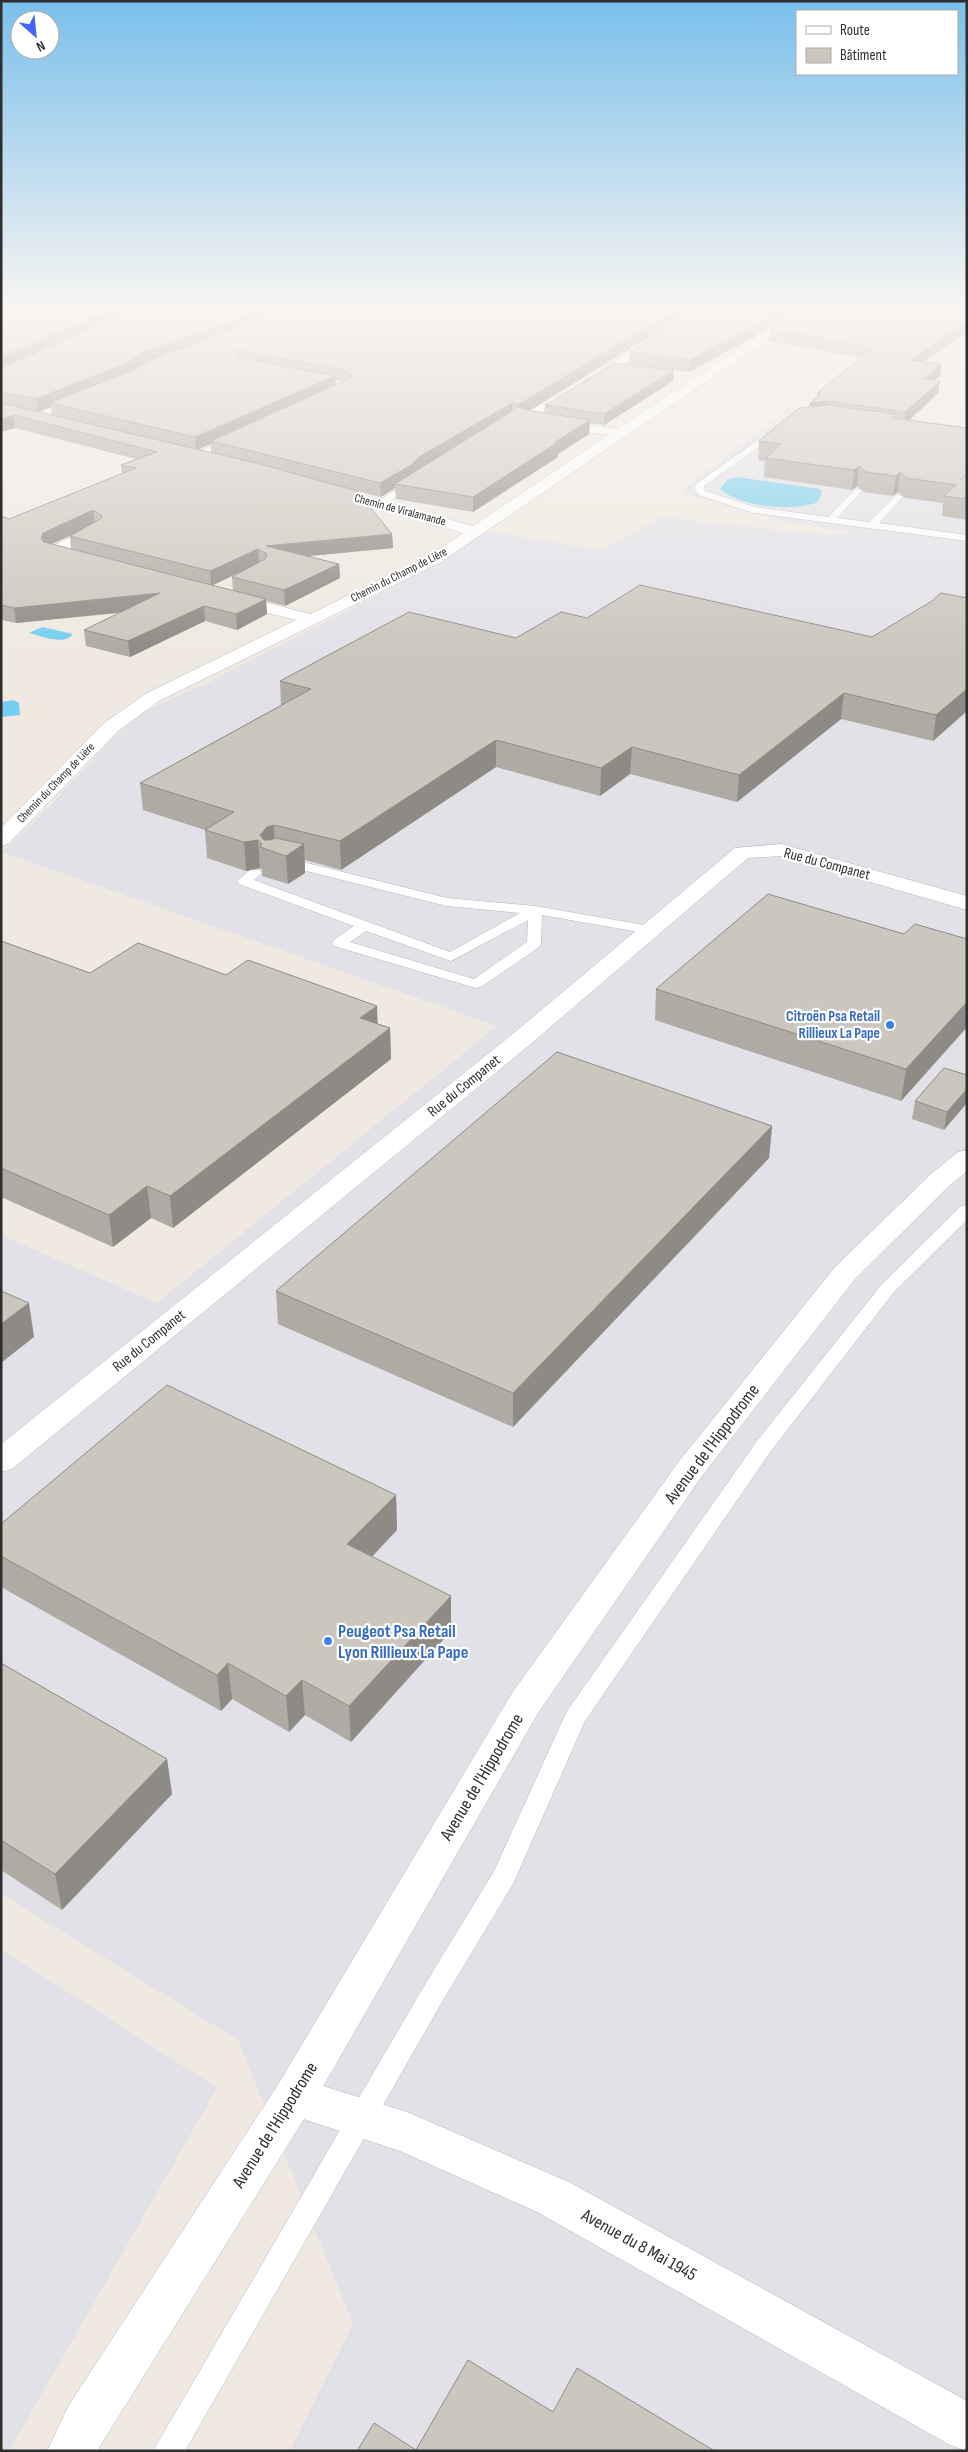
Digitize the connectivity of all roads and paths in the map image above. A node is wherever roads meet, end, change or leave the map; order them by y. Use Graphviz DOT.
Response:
graph roads {
  1 [pos="569,425"];
  2 [pos="632,425"];
  3 [pos="783,425"];
  4 [pos="620,433"];
  5 [pos="246,434"];
  6 [pos="188,454"];
  7 [pos="221,462"];
  8 [pos="423,474"];
  9 [pos="312,486"];
  10 [pos="858,491"];
  11 [pos="898,496"];
  12 [pos="378,504"];
  13 [pos="830,519"];
  14 [pos="872,525"];
  15 [pos="94,532"];
  16 [pos="478,532"];
  17 [pos="967,538"];
  18 [pos="80,559"];
  19 [pos="236,582"];
  20 [pos="311,618"];
  21 [pos="1,840"];
  22 [pos="271,863"];
  23 [pos="255,873"];
  24 [pos="967,902"];
  25 [pos="535,910"];
  26 [pos="365,925"];
  27 [pos="650,930"];
  28 [pos="967,1158"];
  29 [pos="967,1210"];
  30 [pos="1,1461"];
  31 [pos="294,2097"];
  32 [pos="362,2118"];
  33 [pos="967,2428"];
  34 [pos="71,2451"];
  35 [pos="168,2451"];
  1 -- 4 [label="street"];
  2 -- 4 [label="street, Chemin du Champ de Lière"];
  3 -- 13 [label="lane"];
  4 -- 16 [label="street, Chemin du Champ de Lière"];
  5 -- 6 [label="lane"];
  6 -- 7 [label="street"];
  8 -- 12 [label="lane"];
  9 -- 12 [label="street, Chemin de Viralamande"];
  10 -- 13 [label="lane"];
  11 -- 14 [label="lane"];
  12 -- 16 [label="street, Chemin de Viralamande"];
  13 -- 14 [label="lane"];
  14 -- 17 [label="lane"];
  15 -- 18 [label="street"];
  16 -- 20 [label="street, Chemin du Champ de Lière"];
  19 -- 20 [label="street"];
  20 -- 21 [label="street, Chemin du Champ de Lière"];
  22 -- 25 [label="lane"];
  23 -- 26 [label="lane"];
  24 -- 27 [label="street, Rue du Companet"];
  25 -- 26 [label="lane"];
  25 -- 26 [label="lane"];
  25 -- 27 [label="lane"];
  27 -- 30 [label="street, Rue du Companet"];
  28 -- 31 [label="street, Avenue de l'Hippodrome"];
  29 -- 32 [label="lane"];
  31 -- 32 [label="street, Avenue du 8 Mai 1945"];
  31 -- 34 [label="street, Avenue de l'Hippodrome"];
  32 -- 33 [label="street, Avenue du 8 Mai 1945"];
  32 -- 35 [label="lane"];
}
